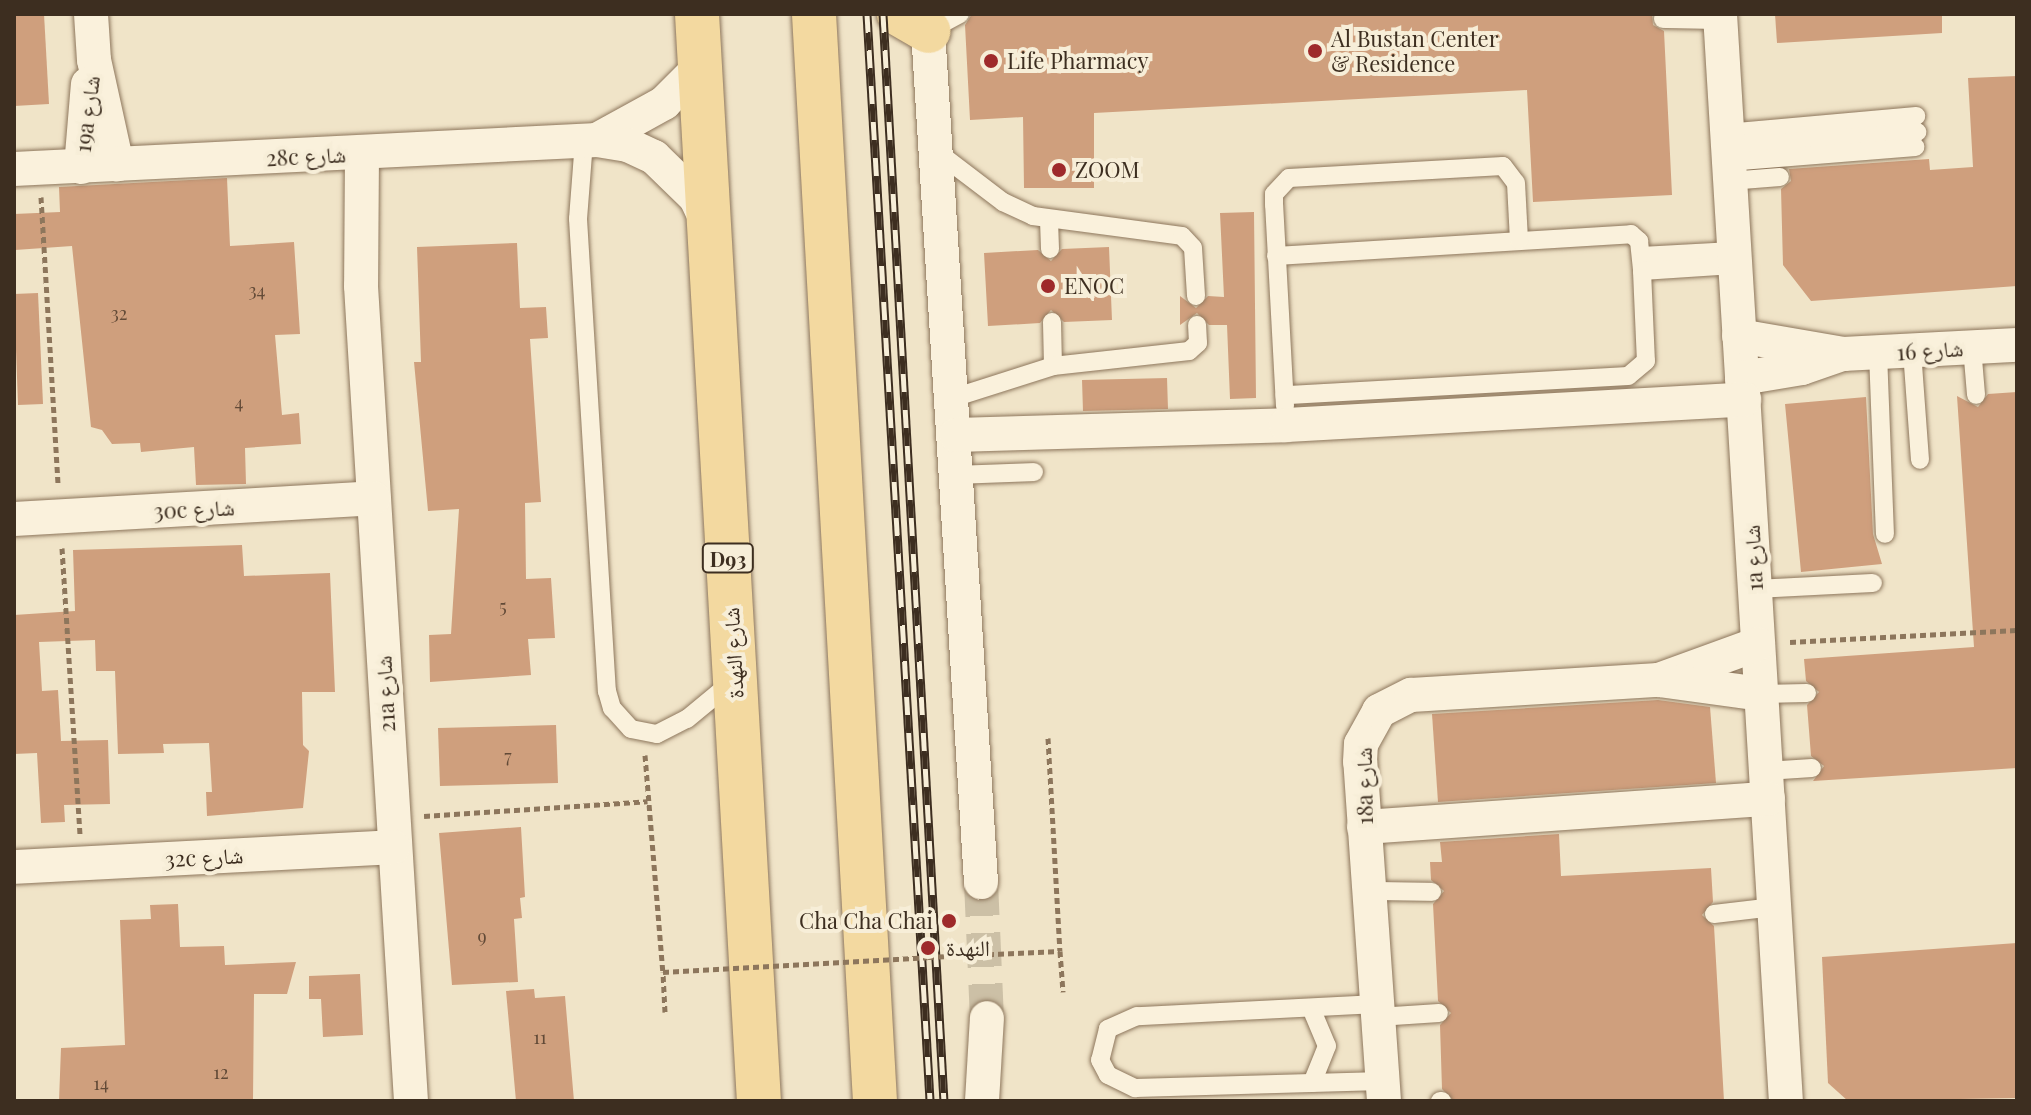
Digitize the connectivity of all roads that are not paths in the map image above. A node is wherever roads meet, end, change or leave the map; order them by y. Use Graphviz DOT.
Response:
graph roads {
  1 [pos="91,14"];
  2 [pos="814,14"];
  3 [pos="1720,17"];
  4 [pos="928,18"];
  5 [pos="1663,19"];
  6 [pos="695,30"];
  7 [pos="94,60"];
  8 [pos="591,140"];
  9 [pos="935,151"];
  10 [pos="353,153"];
  11 [pos="1728,156"];
  12 [pos="117,165"];
  13 [pos="81,167"];
  14 [pos="14,169"];
  15 [pos="1780,177"];
  16 [pos="1049,220"];
  17 [pos="708,224"];
  18 [pos="1519,240"];
  19 [pos="1050,249"];
  20 [pos="1276,256"];
  21 [pos="1733,258"];
  22 [pos="1641,264"];
  23 [pos="1196,296"];
  24 [pos="1052,322"];
  25 [pos="1197,325"];
  26 [pos="1739,336"];
  27 [pos="2017,345"];
  28 [pos="1972,347"];
  29 [pos="1912,351"];
  30 [pos="1878,353"];
  31 [pos="1843,354"];
  32 [pos="1053,366"];
  33 [pos="1743,388"];
  34 [pos="1976,395"];
  35 [pos="953,398"];
  36 [pos="1286,410"];
  37 [pos="956,435"];
  38 [pos="1920,460"];
  39 [pos="1034,472"];
  40 [pos="957,475"];
  41 [pos="373,498"];
  42 [pos="14,519"];
  43 [pos="1885,534"];
  44 [pos="1873,583"];
  45 [pos="1755,589"];
  46 [pos="1758,644"];
  47 [pos="735,679"];
  48 [pos="1659,680"];
  49 [pos="1807,693"];
  50 [pos="1761,694"];
  51 [pos="1812,768"];
  52 [pos="1767,785"];
  53 [pos="1364,827"];
  54 [pos="393,833"];
  55 [pos="14,867"];
  56 [pos="981,882"];
  57 [pos="1370,891"];
  58 [pos="1432,892"];
  59 [pos="1774,907"];
  60 [pos="1714,914"];
  61 [pos="1311,1008"];
  62 [pos="1378,1011"];
  63 [pos="1439,1013"];
  64 [pos="987,1018"];
  65 [pos="1312,1083"];
  66 [pos="1383,1091"];
  67 [pos="1117,1092"];
  68 [pos="411,1101"];
  69 [pos="759,1101"];
  70 [pos="875,1101"];
  71 [pos="982,1101"];
  72 [pos="1786,1101"];
  1 -- 7 [label="street, 19a شارع"];
  2 -- 70 [label="main road"];
  3 -- 5 [label="lane"];
  3 -- 11 [label="street, 1a شارع"];
  4 -- 9 [label="street"];
  6 -- 8 [label="street, 28c شارع"];
  6 -- 17 [label="main road, شارع النهدة / D93"];
  7 -- 12 [label="street, 19a شارع"];
  7 -- 13 [label="street, 19a شارع"];
  8 -- 10 [label="street, 28c شارع"];
  8 -- 17 [label="street, 28c شارع"];
  8 -- 47 [label="lane"];
  9 -- 16 [label="lane"];
  9 -- 35 [label="street"];
  10 -- 12 [label="street, 28c شارع"];
  10 -- 41 [label="street, 21a شارع"];
  11 -- 11 [label="lane"];
  11 -- 15 [label="lane"];
  11 -- 21 [label="street, 1a شارع"];
  12 -- 13 [label="street, 28c شارع"];
  13 -- 14 [label="street, 28c شارع"];
  16 -- 19 [label="lane"];
  16 -- 23 [label="lane"];
  17 -- 47 [label="main road, شارع النهدة / D93"];
  18 -- 20 [label="lane"];
  18 -- 20 [label="lane"];
  18 -- 22 [label="lane"];
  20 -- 36 [label="lane"];
  21 -- 22 [label="lane"];
  21 -- 26 [label="street, 1a شارع"];
  22 -- 36 [label="lane"];
  24 -- 32 [label="lane"];
  25 -- 32 [label="lane"];
  26 -- 31 [label="street, شارع 16"];
  26 -- 33 [label="street, 1a شارع"];
  27 -- 28 [label="street, شارع 16"];
  28 -- 29 [label="street, شارع 16"];
  28 -- 34 [label="lane"];
  29 -- 30 [label="street, شارع 16"];
  29 -- 38 [label="lane"];
  30 -- 31 [label="street, شارع 16"];
  30 -- 43 [label="lane"];
  31 -- 33 [label="street, شارع 16"];
  32 -- 35 [label="lane"];
  33 -- 36 [label="street, شارع 16"];
  33 -- 45 [label="street, 1a شارع"];
  35 -- 37 [label="street"];
  36 -- 37 [label="street, شارع 16"];
  37 -- 40 [label="street"];
  39 -- 40 [label="lane"];
  40 -- 56 [label="street"];
  41 -- 42 [label="street, 30c شارع"];
  41 -- 54 [label="street, 21a شارع"];
  44 -- 45 [label="lane"];
  45 -- 46 [label="street, 1a شارع"];
  46 -- 48 [label="street, 18a شارع"];
  46 -- 50 [label="street, 1a شارع"];
  47 -- 69 [label="main road, شارع النهدة / D93"];
  48 -- 50 [label="street, 18a شارع"];
  48 -- 53 [label="street, 18a شارع"];
  49 -- 50 [label="lane"];
  50 -- 52 [label="street, 1a شارع"];
  51 -- 52 [label="lane"];
  52 -- 53 [label="street"];
  52 -- 59 [label="street, 1a شارع"];
  53 -- 57 [label="street, 18a شارع"];
  54 -- 55 [label="street, 32c شارع"];
  54 -- 68 [label="street, 21a شارع"];
  57 -- 58 [label="lane"];
  57 -- 62 [label="street, 18a شارع"];
  59 -- 60 [label="lane"];
  59 -- 72 [label="street, 1a شارع"];
  61 -- 62 [label="lane"];
  61 -- 65 [label="lane"];
  61 -- 67 [label="lane"];
  62 -- 63 [label="lane"];
  62 -- 66 [label="street, 18a شارع"];
  64 -- 71 [label="street"];
  65 -- 66 [label="lane"];
  65 -- 67 [label="lane"];
}
